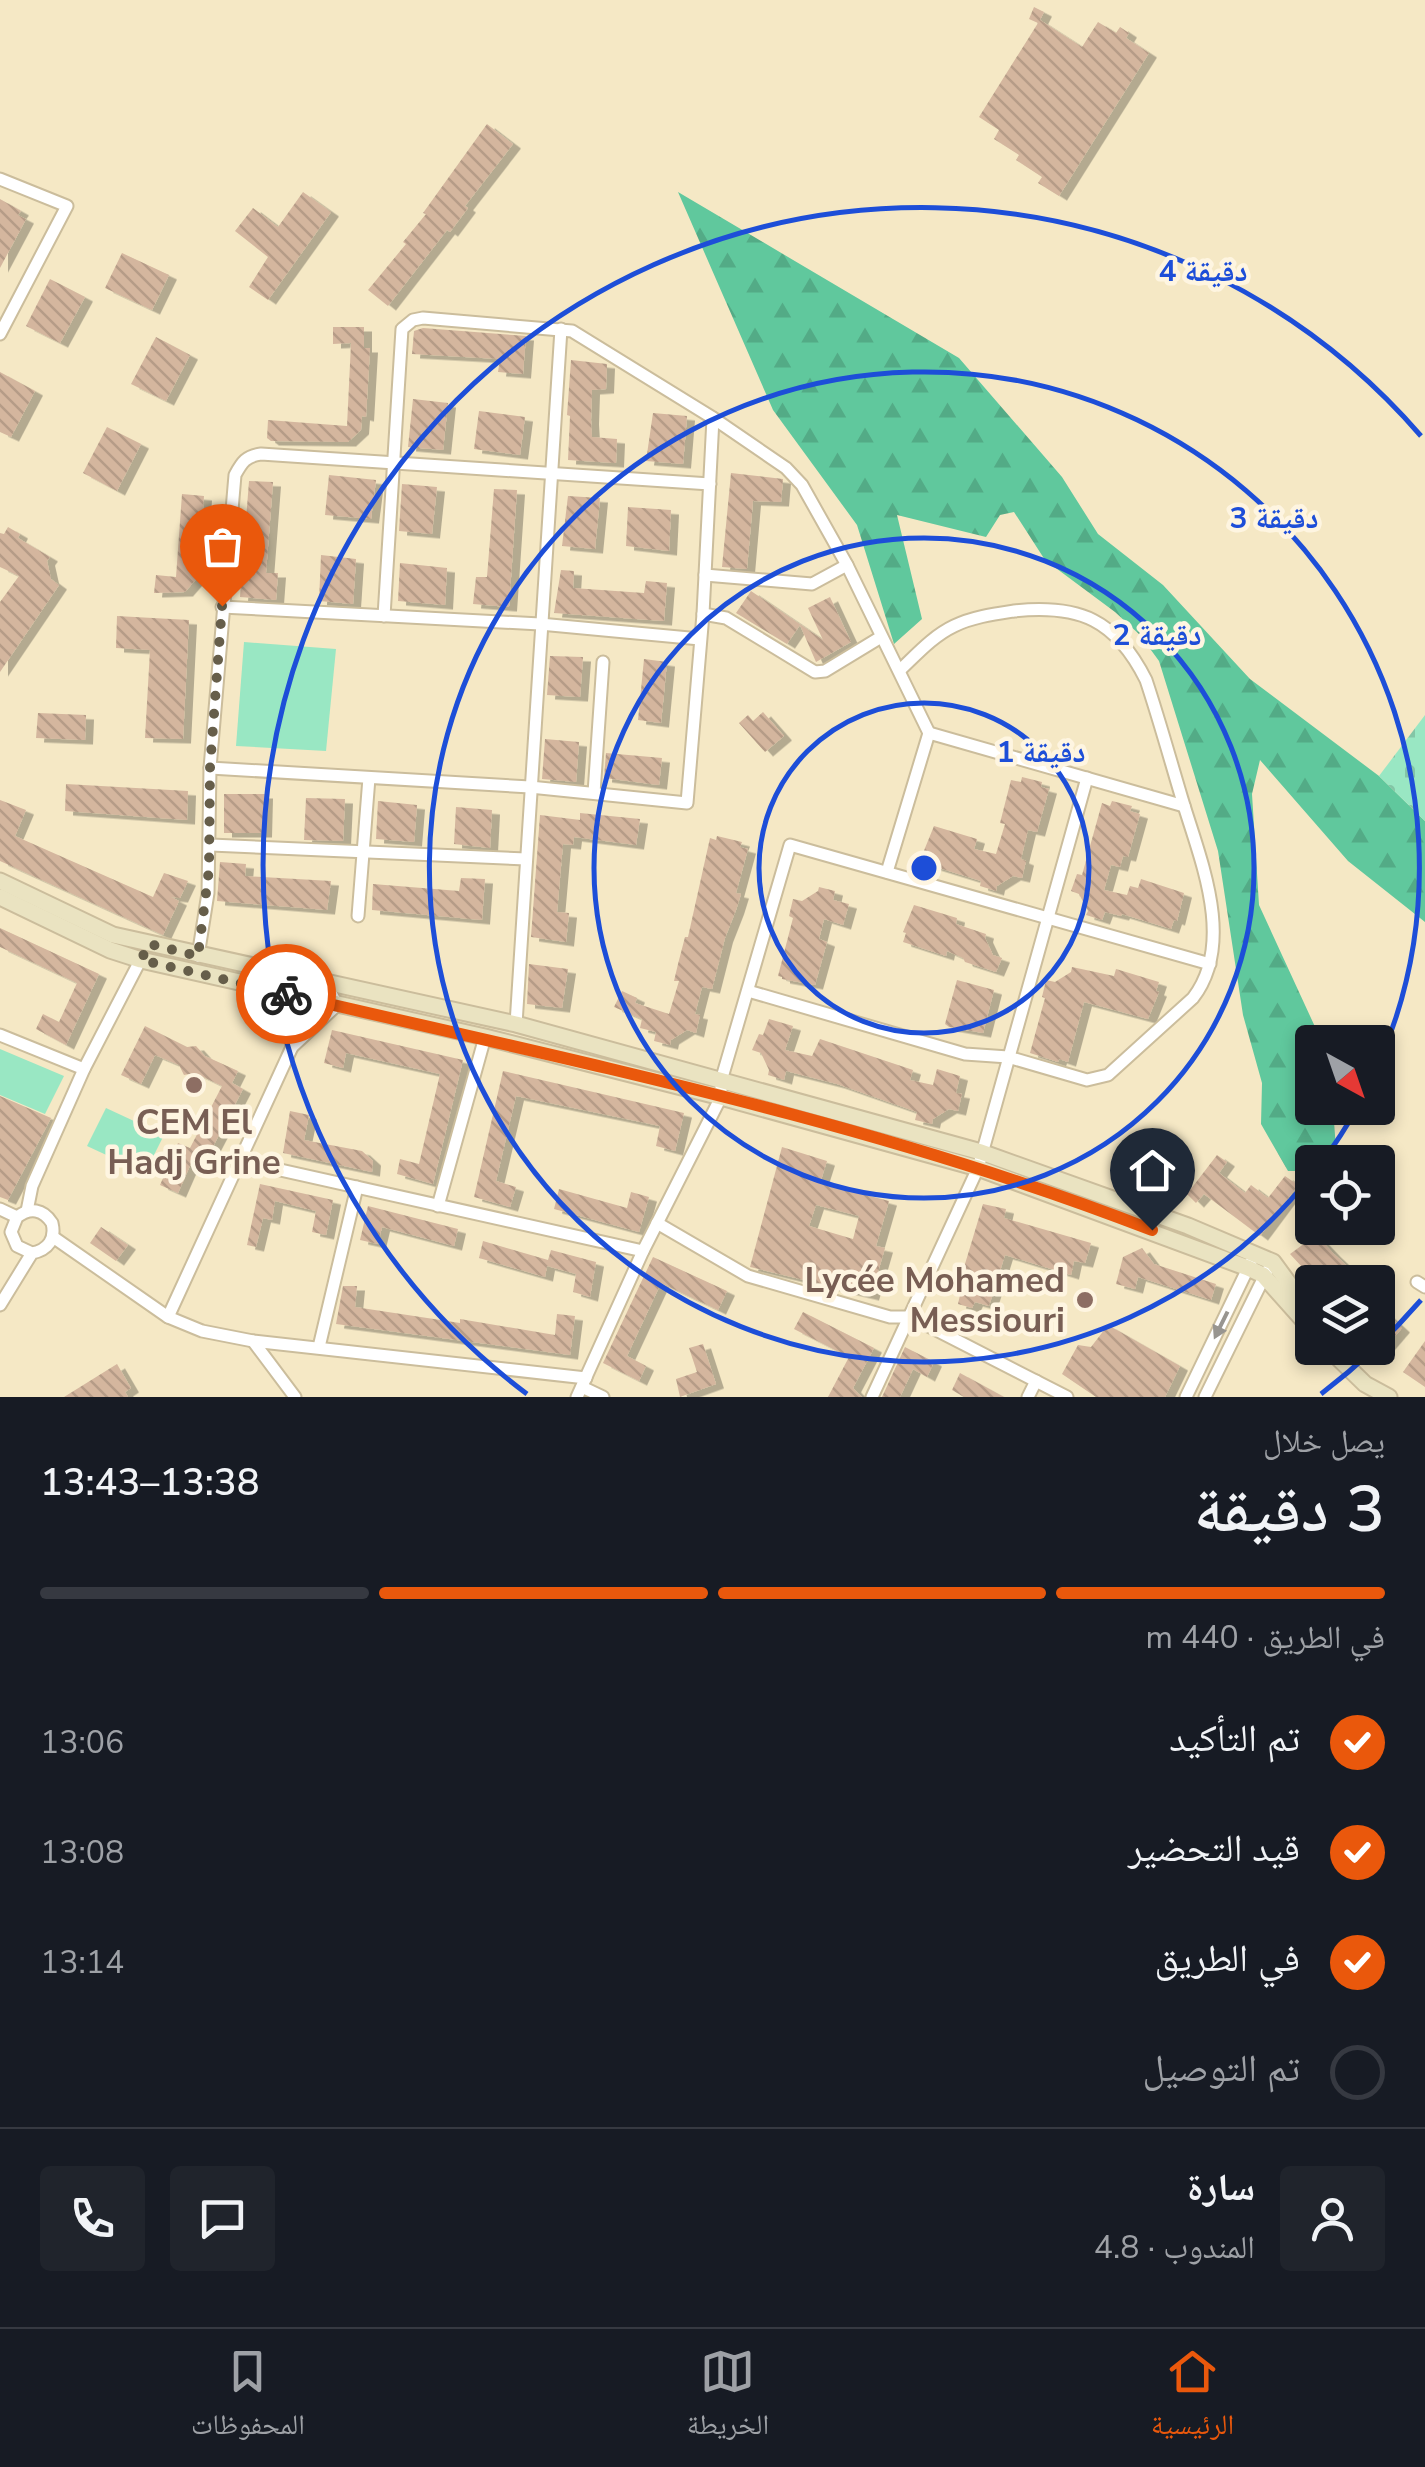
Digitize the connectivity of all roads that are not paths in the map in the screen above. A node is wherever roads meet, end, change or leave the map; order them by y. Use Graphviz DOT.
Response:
graph roads {
  1 [pos="0,180"];
  2 [pos="561,329"];
  3 [pos="0,334"];
  4 [pos="714,418"];
  5 [pos="394,462"];
  6 [pos="552,471"];
  7 [pos="710,484"];
  8 [pos="847,565"];
  9 [pos="706,575"];
  10 [pos="222,606"];
  11 [pos="703,614"];
  12 [pos="384,616"];
  13 [pos="540,624"];
  14 [pos="881,637"];
  15 [pos="700,639"];
  16 [pos="603,662"];
  17 [pos="900,670"];
  18 [pos="929,732"];
  19 [pos="210,768"];
  20 [pos="370,778"];
  21 [pos="1087,778"];
  22 [pos="530,787"];
  23 [pos="594,794"];
  24 [pos="1184,806"];
  25 [pos="211,845"];
  26 [pos="362,854"];
  27 [pos="526,860"];
  28 [pos="887,872"];
  29 [pos="0,881"];
  30 [pos="0,898"];
  31 [pos="358,916"];
  32 [pos="1048,917"];
  33 [pos="145,952"];
  34 [pos="198,956"];
  35 [pos="1210,964"];
  36 [pos="305,979"];
  37 [pos="326,983"];
  38 [pos="748,991"];
  39 [pos="290,994"];
  40 [pos="337,1005"];
  41 [pos="516,1024"];
  42 [pos="0,1036"];
  43 [pos="485,1037"];
  44 [pos="292,1047"];
  45 [pos="1008,1057"];
  46 [pos="84,1069"];
  47 [pos="721,1089"];
  48 [pos="979,1160"];
  49 [pos="240,1161"];
  50 [pos="357,1187"];
  51 [pos="438,1206"];
  52 [pos="0,1209"];
  53 [pos="22,1214"];
  54 [pos="657,1223"];
  55 [pos="53,1238"];
  56 [pos="643,1251"];
  57 [pos="32,1253"];
  58 [pos="1260,1265"];
  59 [pos="1295,1299"];
  60 [pos="0,1305"];
  61 [pos="1295,1309"];
  62 [pos="168,1316"];
  63 [pos="911,1317"];
  64 [pos="254,1341"];
  65 [pos="318,1347"];
  66 [pos="1345,1365"];
  67 [pos="1356,1365"];
  68 [pos="1036,1380"];
  69 [pos="582,1387"];
  70 [pos="295,1397"];
  71 [pos="603,1397"];
  72 [pos="872,1397"];
  73 [pos="1028,1397"];
  74 [pos="1067,1397"];
  75 [pos="1186,1397"];
  76 [pos="1205,1397"];
  77 [pos="1390,1397"];
  1 -- 3 [label="street"];
  2 -- 4 [label="street"];
  2 -- 5 [label="street"];
  2 -- 6 [label="street"];
  4 -- 7 [label="street"];
  4 -- 8 [label="street"];
  5 -- 6 [label="street"];
  5 -- 10 [label="street"];
  5 -- 12 [label="street"];
  6 -- 7 [label="street"];
  6 -- 13 [label="street"];
  7 -- 9 [label="street"];
  8 -- 9 [label="street"];
  8 -- 14 [label="street"];
  9 -- 11 [label="street"];
  10 -- 12 [label="street"];
  10 -- 19 [label="street"];
  11 -- 14 [label="street"];
  11 -- 15 [label="street"];
  12 -- 13 [label="street"];
  13 -- 15 [label="street"];
  13 -- 22 [label="street"];
  14 -- 17 [label="street"];
  15 -- 23 [label="street"];
  16 -- 23 [label="street"];
  17 -- 18 [label="street"];
  17 -- 24 [label="street"];
  18 -- 21 [label="street"];
  18 -- 28 [label="street"];
  19 -- 20 [label="street"];
  19 -- 25 [label="street"];
  20 -- 22 [label="street"];
  20 -- 26 [label="street"];
  21 -- 24 [label="street"];
  21 -- 32 [label="street"];
  22 -- 23 [label="street"];
  22 -- 27 [label="street"];
  24 -- 35 [label="street"];
  25 -- 26 [label="street"];
  25 -- 34 [label="street"];
  26 -- 27 [label="street"];
  26 -- 31 [label="street"];
  27 -- 41 [label="street"];
  28 -- 32 [label="street"];
  28 -- 38 [label="street"];
  29 -- 33 [label="street"];
  30 -- 33 [label="street"];
  32 -- 35 [label="street"];
  32 -- 45 [label="street"];
  33 -- 34 [label="street"];
  33 -- 39 [label="street"];
  33 -- 46 [label="street"];
  34 -- 36 [label="street"];
  35 -- 45 [label="street"];
  36 -- 37 [label="street"];
  36 -- 39 [label="street"];
  37 -- 40 [label="street"];
  37 -- 41 [label="street"];
  38 -- 45 [label="street"];
  38 -- 47 [label="street"];
  39 -- 40 [label="street"];
  39 -- 44 [label="street"];
  40 -- 43 [label="street"];
  40 -- 44 [label="street"];
  41 -- 47 [label="street"];
  42 -- 46 [label="street"];
  43 -- 47 [label="street"];
  43 -- 51 [label="street"];
  44 -- 49 [label="street"];
  45 -- 48 [label="street"];
  46 -- 53 [label="street"];
  47 -- 48 [label="street"];
  47 -- 54 [label="street"];
  48 -- 58 [label="street"];
  48 -- 63 [label="street"];
  49 -- 50 [label="street"];
  49 -- 62 [label="street"];
  50 -- 51 [label="street"];
  50 -- 65 [label="street"];
  51 -- 56 [label="street"];
  52 -- 53 [label="street"];
  53 -- 55 [label="street"];
  53 -- 57 [label="street"];
  54 -- 56 [label="street"];
  54 -- 63 [label="street"];
  55 -- 57 [label="street"];
  55 -- 62 [label="street"];
  56 -- 69 [label="street"];
  57 -- 60 [label="street"];
  58 -- 59 [label="street"];
  58 -- 61 [label="street"];
  58 -- 75 [label="street, one-way"];
  58 -- 76 [label="street"];
  62 -- 64 [label="street"];
  63 -- 68 [label="street"];
  63 -- 72 [label="street"];
  64 -- 65 [label="street"];
  64 -- 70 [label="street"];
  65 -- 69 [label="street"];
  66 -- 77 [label="street"];
  67 -- 77 [label="street"];
  68 -- 73 [label="street"];
  68 -- 74 [label="street"];
  69 -- 71 [label="street"];
}
